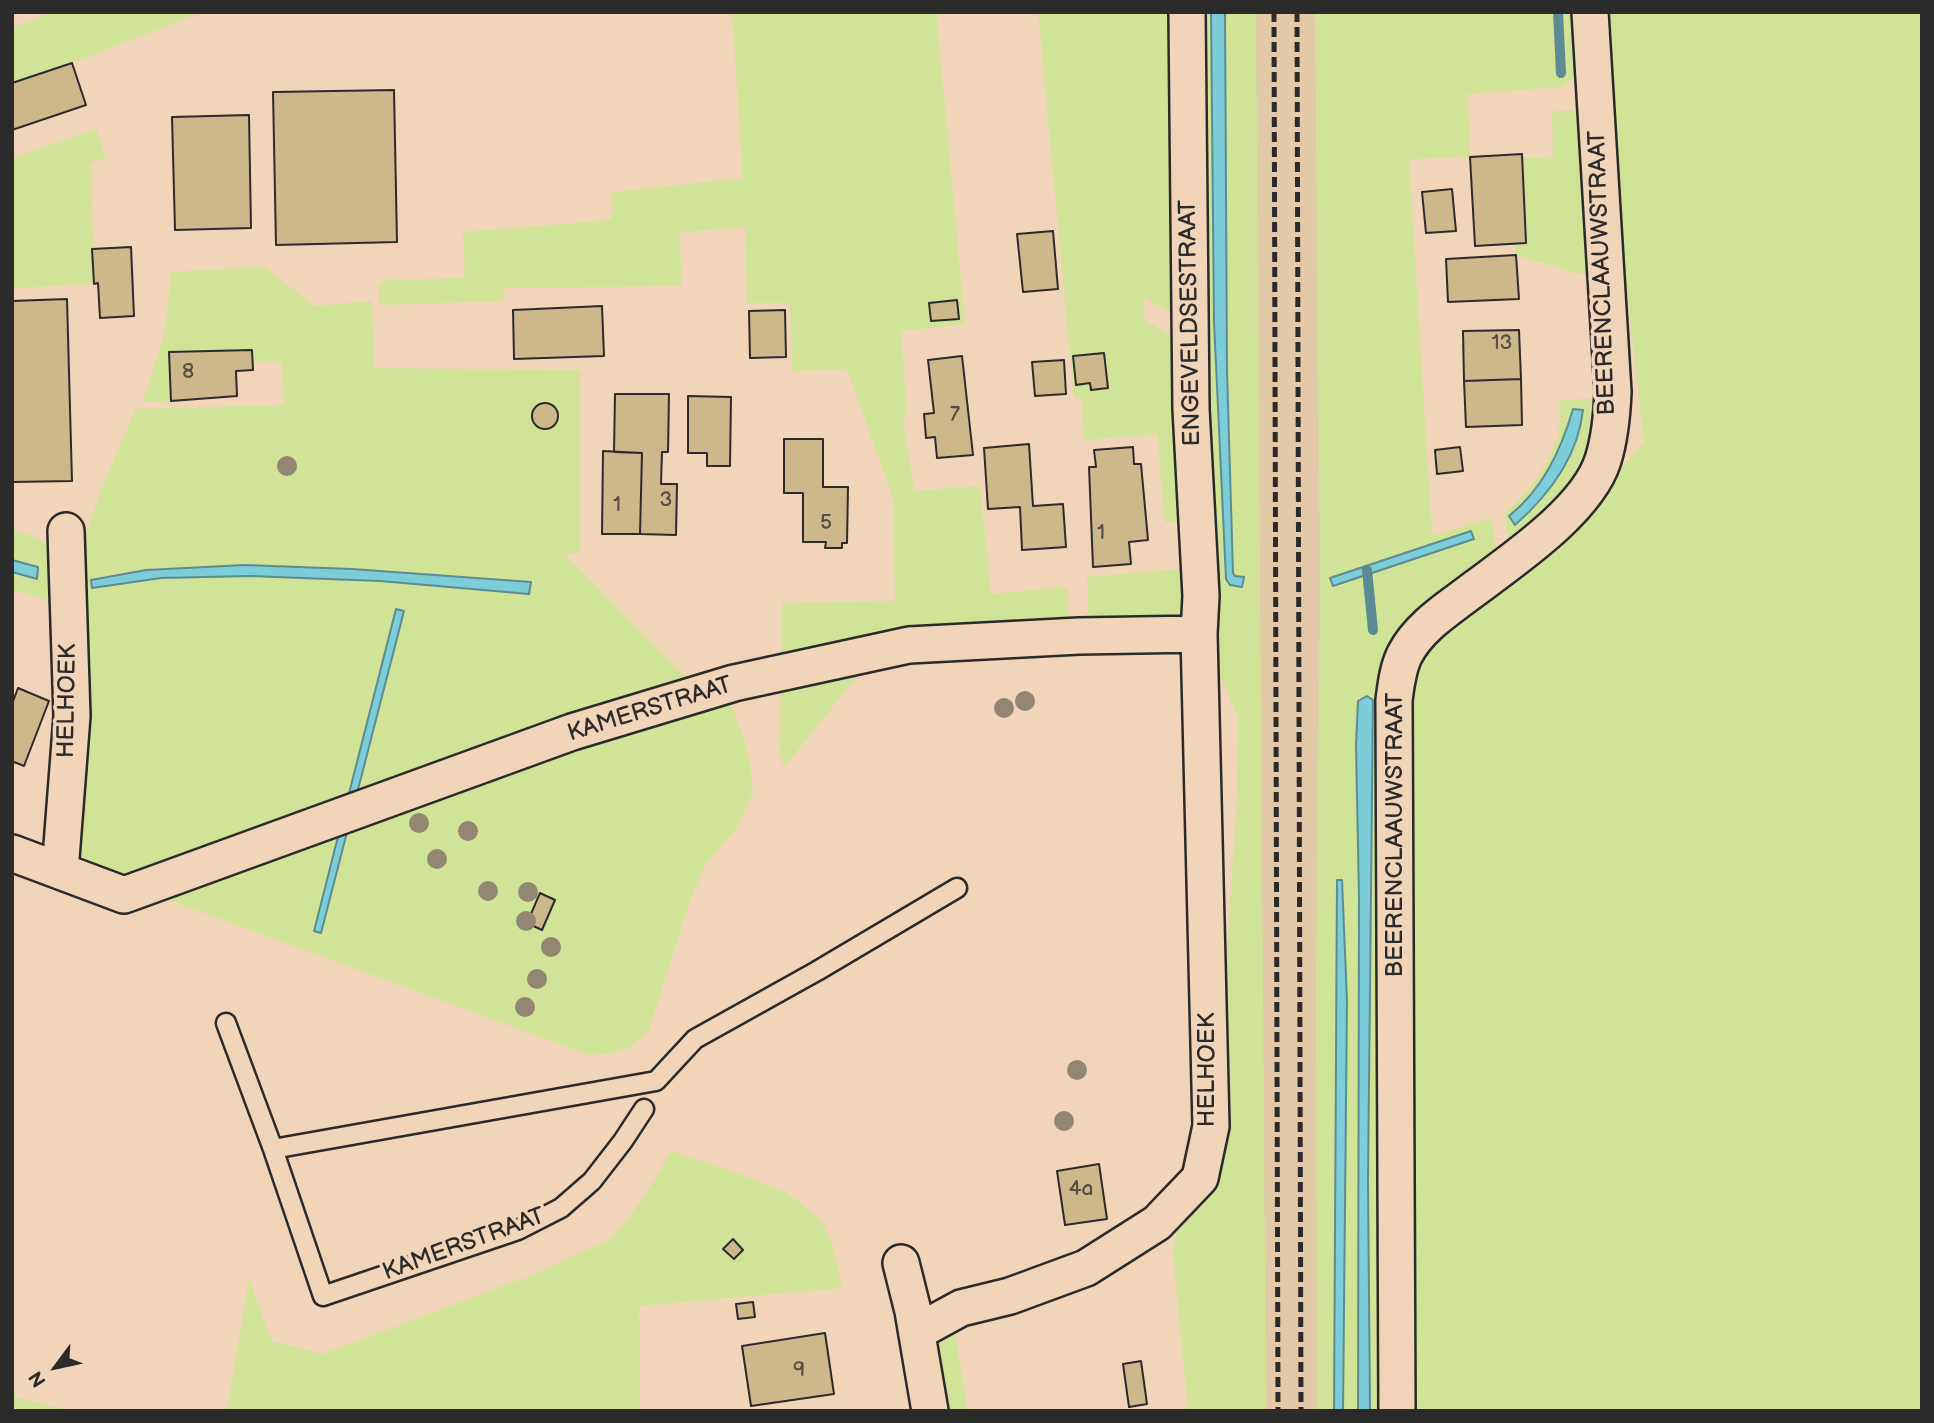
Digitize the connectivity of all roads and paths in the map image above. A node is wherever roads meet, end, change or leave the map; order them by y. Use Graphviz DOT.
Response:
graph roads {
  1 [pos="1187,12"];
  2 [pos="1590,12"];
  3 [pos="66,531"];
  4 [pos="1199,634"];
  5 [pos="12,853"];
  6 [pos="60,871"];
  7 [pos="957,888"];
  8 [pos="226,1023"];
  9 [pos="644,1109"];
  10 [pos="273,1149"];
  11 [pos="901,1264"];
  12 [pos="917,1332"];
  13 [pos="930,1411"];
  14 [pos="1397,1411"];
  1 -- 4 [label="street, ENGEVELDSESTRAAT"];
  2 -- 14 [label="street, BEERENCLAAUWSTRAAT"];
  3 -- 6 [label="street, HELHOEK"];
  4 -- 6 [label="street, KAMERSTRAAT"];
  4 -- 12 [label="street, HELHOEK"];
  5 -- 6 [label="street"];
  7 -- 10 [label="lane"];
  8 -- 10 [label="lane"];
  9 -- 10 [label="lane, KAMERSTRAAT"];
  11 -- 12 [label="street"];
  12 -- 13 [label="street"];
}
